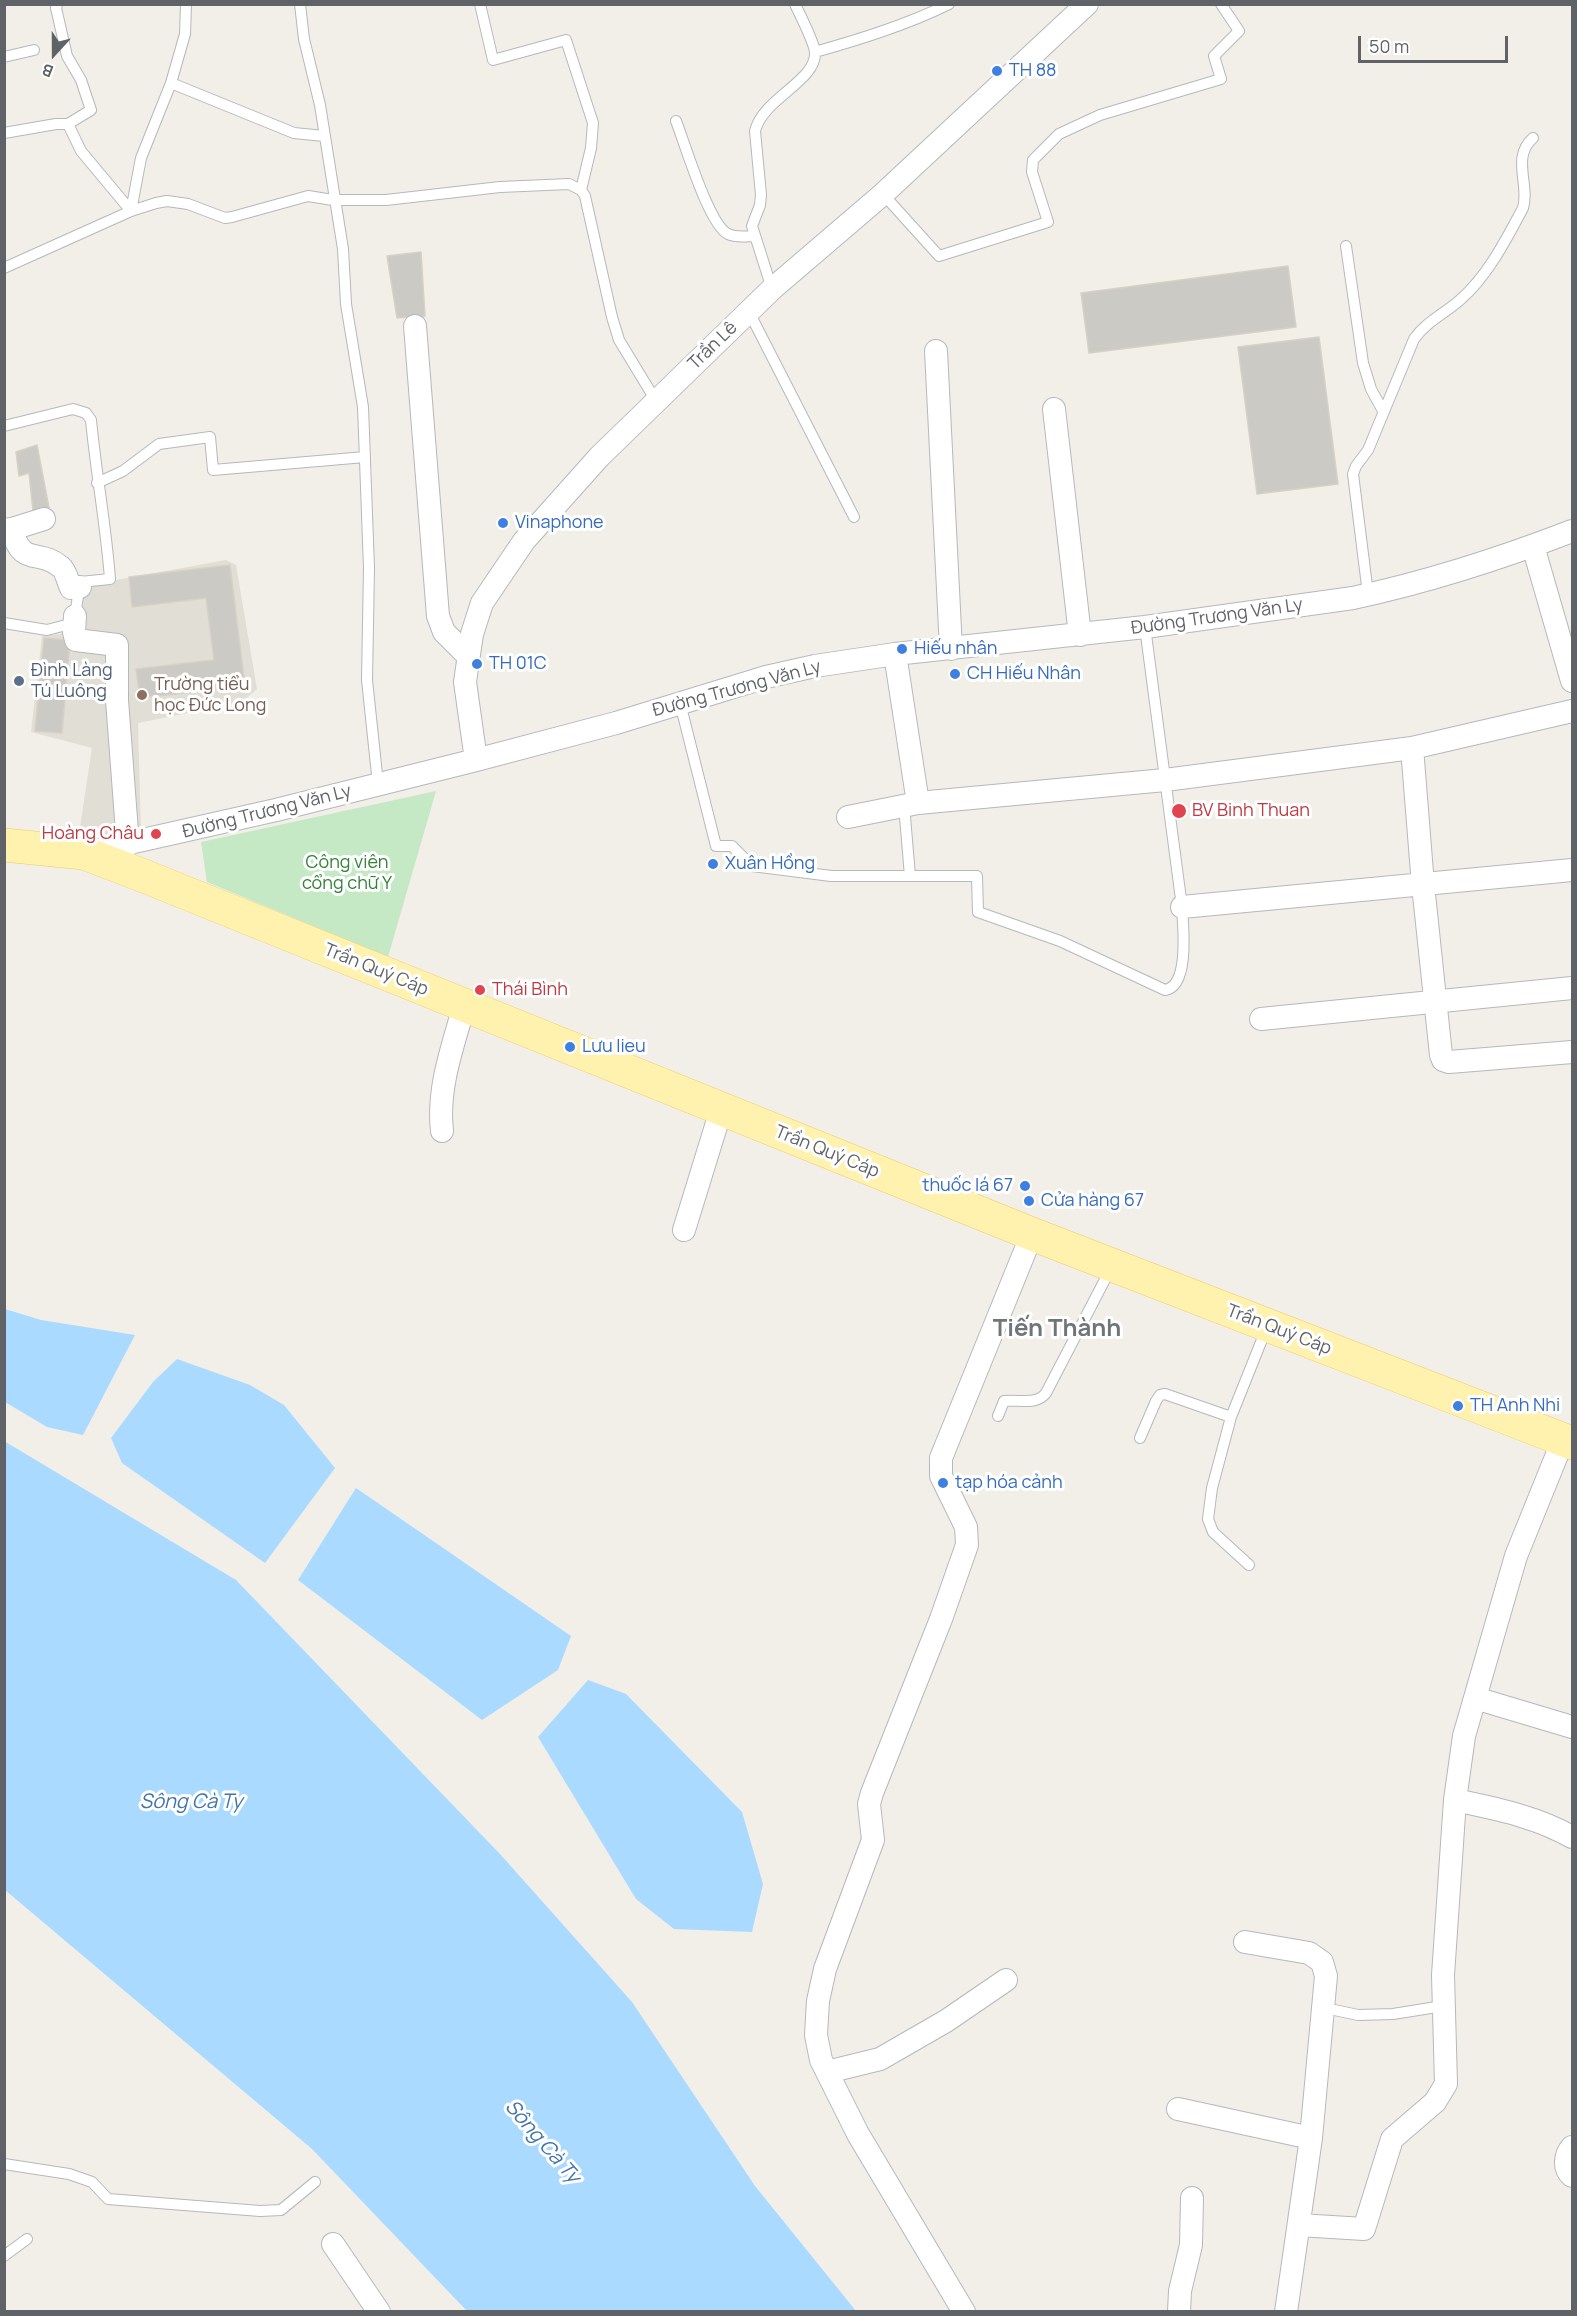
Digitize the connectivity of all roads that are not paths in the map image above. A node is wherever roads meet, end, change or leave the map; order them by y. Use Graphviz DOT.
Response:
graph roads {
  1 [pos="57,4"];
  2 [pos="186,4"];
  3 [pos="300,4"];
  4 [pos="480,4"];
  5 [pos="795,4"];
  6 [pos="949,4"];
  7 [pos="1087,4"];
  8 [pos="1221,4"];
  9 [pos="34,50"];
  10 [pos="815,52"];
  11 [pos="4,57"];
  12 [pos="171,83"];
  13 [pos="676,121"];
  14 [pos="68,124"];
  15 [pos="4,133"];
  16 [pos="324,136"];
  17 [pos="1533,138"];
  18 [pos="581,190"];
  19 [pos="883,194"];
  20 [pos="333,200"];
  21 [pos="130,211"];
  22 [pos="755,236"];
  23 [pos="1346,246"];
  24 [pos="4,268"];
  25 [pos="772,289"];
  26 [pos="748,312"];
  27 [pos="415,326"];
  28 [pos="936,351"];
  29 [pos="656,401"];
  30 [pos="1054,409"];
  31 [pos="1383,411"];
  32 [pos="4,426"];
  33 [pos="365,457"];
  34 [pos="97,483"];
  35 [pos="854,517"];
  36 [pos="44,519"];
  37 [pos="8,530"];
  38 [pos="1572,531"];
  39 [pos="1533,546"];
  40 [pos="80,587"];
  41 [pos="1368,594"];
  42 [pos="75,616"];
  43 [pos="4,623"];
  44 [pos="1145,627"];
  45 [pos="1080,635"];
  46 [pos="951,649"];
  47 [pos="895,654"];
  48 [pos="468,656"];
  49 [pos="1572,681"];
  50 [pos="680,704"];
  51 [pos="1572,711"];
  52 [pos="1412,748"];
  53 [pos="476,760"];
  54 [pos="1165,780"];
  55 [pos="378,784"];
  56 [pos="911,804"];
  57 [pos="848,817"];
  58 [pos="4,845"];
  59 [pos="128,845"];
  60 [pos="84,854"];
  61 [pos="1572,870"];
  62 [pos="910,876"];
  63 [pos="1423,885"];
  64 [pos="1182,907"];
  65 [pos="1572,988"];
  66 [pos="1436,1000"];
  67 [pos="464,1006"];
  68 [pos="1261,1019"];
  69 [pos="1572,1052"];
  70 [pos="721,1110"];
  71 [pos="442,1131"];
  72 [pos="684,1230"];
  73 [pos="1032,1234"];
  74 [pos="1113,1265"];
  75 [pos="1268,1325"];
  76 [pos="998,1416"];
  77 [pos="1231,1418"];
  78 [pos="1140,1438"];
  79 [pos="1568,1441"];
  80 [pos="1249,1564"];
  81 [pos="1475,1698"];
  82 [pos="1572,1726"];
  83 [pos="1455,1800"];
  84 [pos="1572,1837"];
  85 [pos="1245,1942"];
  86 [pos="1006,1980"];
  87 [pos="1443,2006"];
  88 [pos="1324,2008"];
  89 [pos="827,2072"];
  90 [pos="1178,2109"];
  91 [pos="1311,2138"];
  92 [pos="1572,2147"];
  93 [pos="4,2163"];
  94 [pos="1572,2176"];
  95 [pos="315,2182"];
  96 [pos="1192,2198"];
  97 [pos="1299,2225"];
  98 [pos="27,2239"];
  99 [pos="333,2244"];
  100 [pos="4,2256"];
  101 [pos="379,2312"];
  102 [pos="964,2312"];
  103 [pos="1179,2312"];
  104 [pos="1286,2312"];
  1 -- 14 [label="lane"];
  2 -- 12 [label="lane"];
  3 -- 16 [label="lane"];
  4 -- 18 [label="lane"];
  5 -- 10 [label="lane"];
  6 -- 10 [label="lane"];
  7 -- 19 [label="street, Trần Lê"];
  8 -- 19 [label="lane"];
  9 -- 11 [label="lane"];
  10 -- 22 [label="lane"];
  12 -- 16 [label="lane"];
  12 -- 21 [label="lane"];
  13 -- 22 [label="lane"];
  14 -- 15 [label="lane"];
  14 -- 21 [label="lane"];
  16 -- 20 [label="lane"];
  17 -- 31 [label="lane"];
  18 -- 20 [label="lane"];
  18 -- 29 [label="lane"];
  19 -- 25 [label="street, Trần Lê"];
  20 -- 21 [label="lane"];
  20 -- 33 [label="lane"];
  21 -- 24 [label="lane"];
  22 -- 25 [label="lane"];
  23 -- 31 [label="lane"];
  25 -- 26 [label="street, Trần Lê"];
  26 -- 29 [label="street, Trần Lê"];
  26 -- 35 [label="lane"];
  27 -- 48 [label="street"];
  28 -- 46 [label="street"];
  29 -- 48 [label="street, Trần Lê"];
  30 -- 45 [label="street"];
  31 -- 41 [label="lane"];
  32 -- 34 [label="lane"];
  33 -- 34 [label="lane"];
  33 -- 55 [label="lane"];
  34 -- 40 [label="lane"];
  36 -- 37 [label="street"];
  37 -- 40 [label="street"];
  38 -- 39 [label="street, Đường Trương Văn Ly"];
  39 -- 41 [label="street, Đường Trương Văn Ly"];
  39 -- 49 [label="street"];
  40 -- 42 [label="lane"];
  41 -- 44 [label="street, Đường Trương Văn Ly"];
  42 -- 43 [label="lane"];
  42 -- 59 [label="street"];
  44 -- 45 [label="street, Đường Trương Văn Ly"];
  44 -- 54 [label="lane"];
  45 -- 46 [label="street, Đường Trương Văn Ly"];
  46 -- 47 [label="street, Đường Trương Văn Ly"];
  47 -- 50 [label="street, Đường Trương Văn Ly"];
  47 -- 56 [label="street"];
  48 -- 53 [label="street, Trần Lê"];
  50 -- 53 [label="street, Đường Trương Văn Ly"];
  50 -- 62 [label="lane"];
  51 -- 52 [label="street"];
  52 -- 54 [label="street"];
  52 -- 63 [label="street"];
  53 -- 55 [label="street, Đường Trương Văn Ly"];
  54 -- 56 [label="street"];
  54 -- 64 [label="lane"];
  55 -- 59 [label="street, Đường Trương Văn Ly"];
  56 -- 57 [label="street"];
  56 -- 62 [label="lane"];
  58 -- 60 [label="main road, Trần Quý Cáp"];
  59 -- 60 [label="street, Đường Trương Văn Ly"];
  60 -- 67 [label="main road, Trần Quý Cáp"];
  61 -- 63 [label="street"];
  62 -- 64 [label="lane"];
  63 -- 64 [label="street"];
  63 -- 66 [label="street"];
  65 -- 66 [label="street"];
  66 -- 68 [label="street"];
  66 -- 69 [label="street"];
  67 -- 70 [label="main road, Trần Quý Cáp"];
  67 -- 71 [label="street"];
  70 -- 72 [label="street"];
  70 -- 73 [label="main road, Trần Quý Cáp"];
  73 -- 74 [label="main road, Trần Quý Cáp"];
  73 -- 89 [label="street"];
  74 -- 75 [label="main road, Trần Quý Cáp"];
  74 -- 76 [label="lane"];
  75 -- 77 [label="lane"];
  75 -- 79 [label="main road, Trần Quý Cáp"];
  77 -- 78 [label="lane"];
  77 -- 80 [label="lane"];
  79 -- 81 [label="street"];
  81 -- 82 [label="street"];
  81 -- 83 [label="street"];
  83 -- 84 [label="street"];
  83 -- 87 [label="street"];
  85 -- 88 [label="street"];
  86 -- 89 [label="street"];
  87 -- 88 [label="lane"];
  87 -- 97 [label="street"];
  88 -- 91 [label="street"];
  89 -- 102 [label="street"];
  90 -- 91 [label="street"];
  91 -- 97 [label="street"];
  92 -- 94 [label="street"];
  93 -- 95 [label="lane"];
  96 -- 103 [label="street"];
  97 -- 104 [label="street"];
  98 -- 100 [label="lane"];
  99 -- 101 [label="street"];
}
